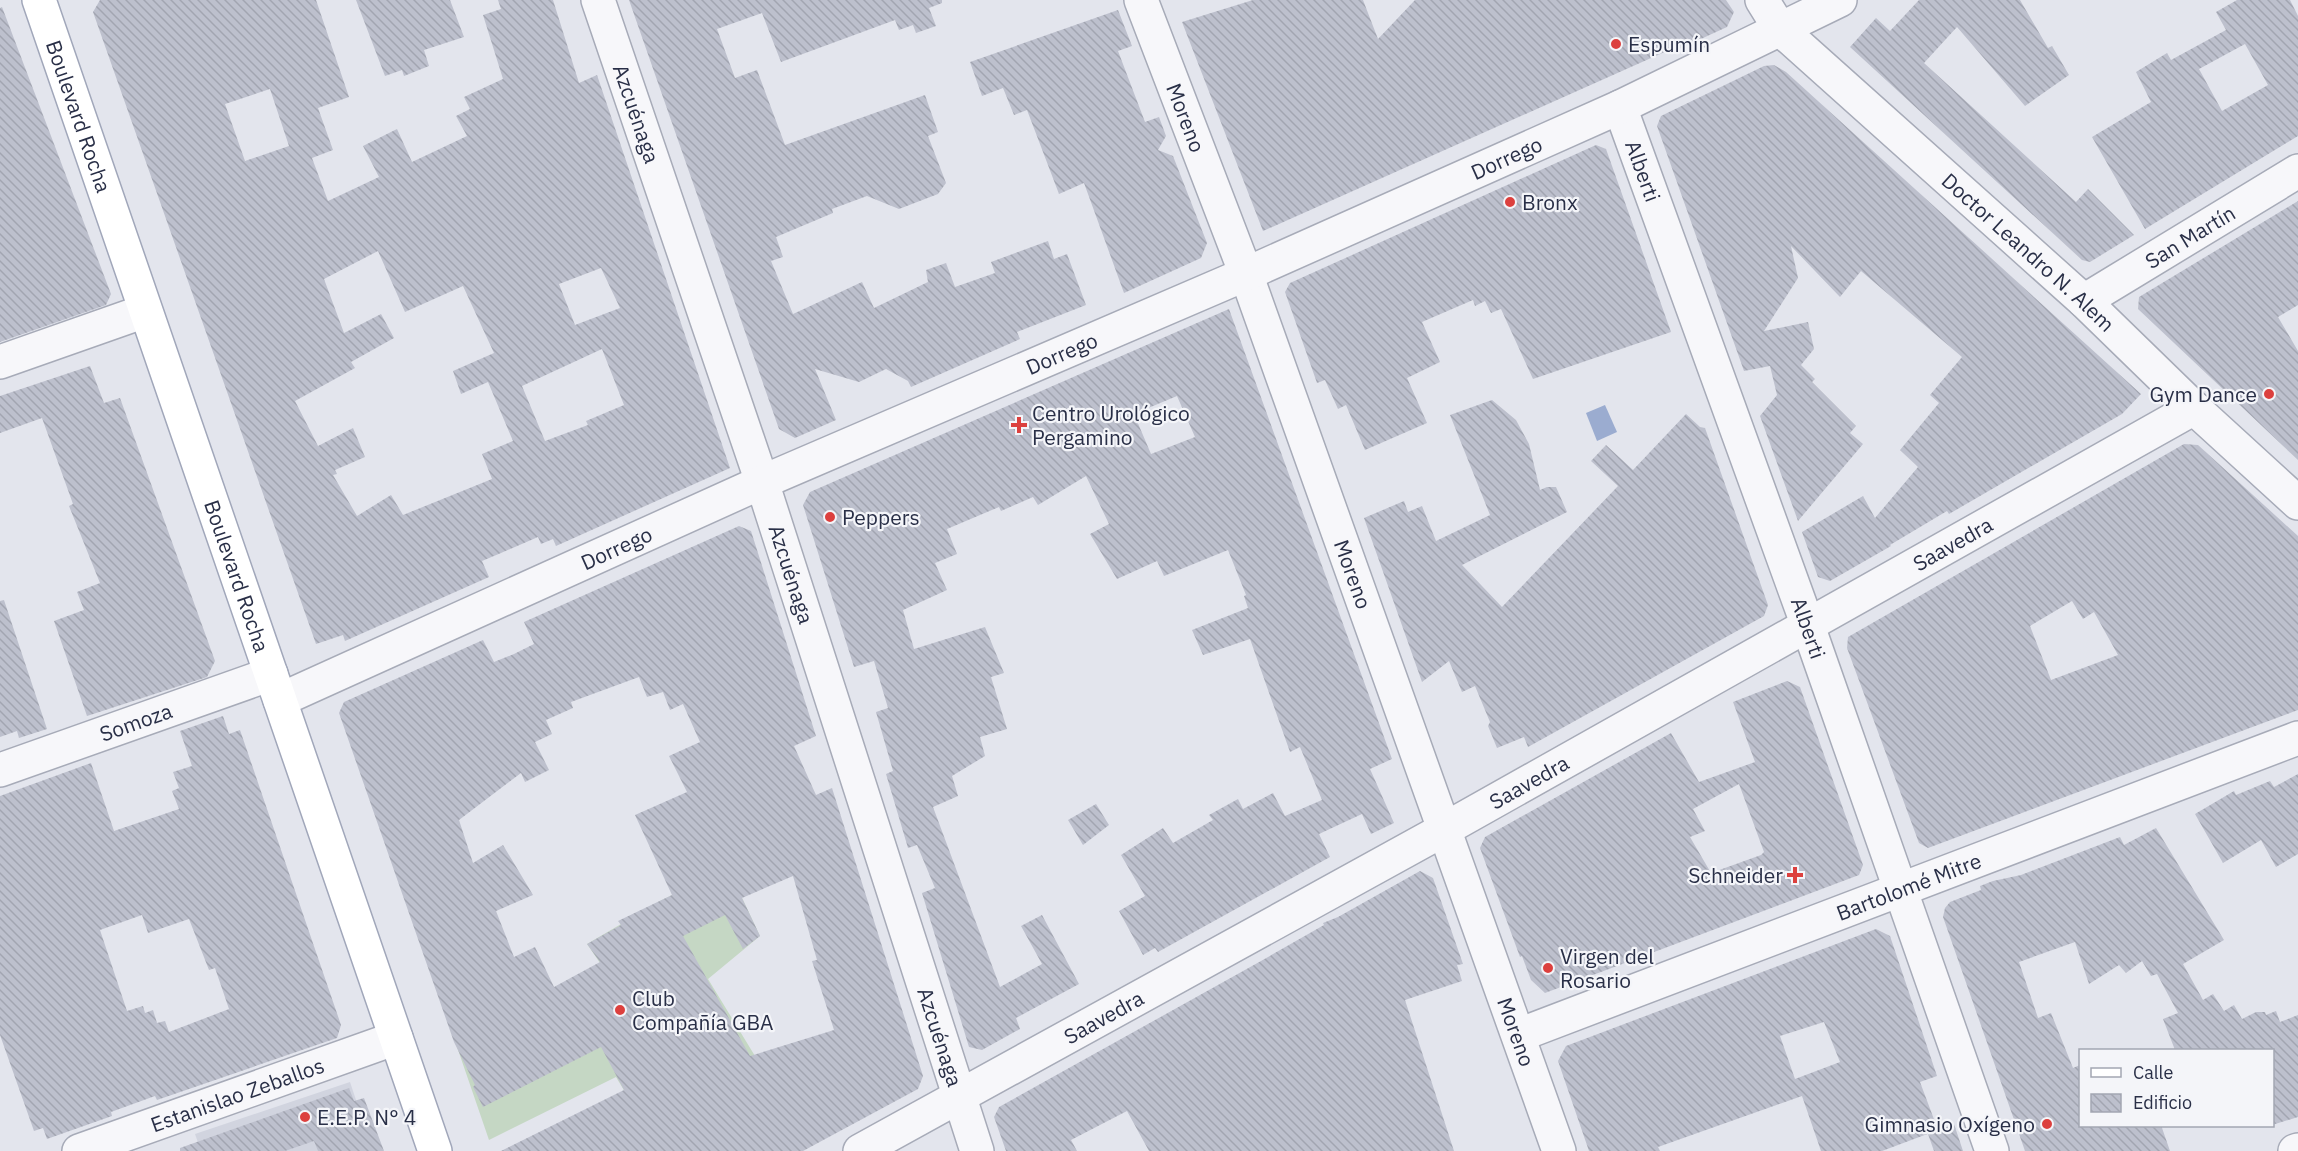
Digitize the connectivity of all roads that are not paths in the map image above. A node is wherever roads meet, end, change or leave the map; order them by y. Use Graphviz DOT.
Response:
graph roads {
  1 [pos="39,0"];
  2 [pos="598,0"];
  3 [pos="1141,0"];
  4 [pos="1762,0"];
  5 [pos="1840,0"];
  6 [pos="1780,29"];
  7 [pos="1620,107"];
  8 [pos="2298,171"];
  9 [pos="1246,274"];
  10 [pos="2084,301"];
  11 [pos="145,311"];
  12 [pos="0,362"];
  13 [pos="2194,408"];
  14 [pos="762,482"];
  15 [pos="2298,503"];
  16 [pos="1808,626"];
  17 [pos="275,687"];
  18 [pos="2298,738"];
  19 [pos="0,770"];
  20 [pos="1445,829"];
  21 [pos="1901,889"];
  22 [pos="1519,1035"];
  23 [pos="396,1038"];
  24 [pos="958,1098"];
  25 [pos="79,1151"];
  26 [pos="435,1151"];
  27 [pos="860,1151"];
  28 [pos="977,1151"];
  29 [pos="1559,1151"];
  30 [pos="1992,1151"];
  1 -- 11 [label="main road, Boulevard Rocha"];
  2 -- 14 [label="street, Azcuénaga"];
  3 -- 9 [label="street, Moreno"];
  4 -- 6 [label="street, Doctor Leandro N. Alem"];
  5 -- 6 [label="street, Dorrego"];
  6 -- 7 [label="street, Dorrego"];
  6 -- 10 [label="street, Doctor Leandro N. Alem"];
  7 -- 9 [label="street, Dorrego"];
  7 -- 16 [label="street, Alberti"];
  8 -- 10 [label="street, San Martín"];
  9 -- 14 [label="street, Dorrego"];
  9 -- 20 [label="street, Moreno"];
  10 -- 13 [label="street, Doctor Leandro N. Alem"];
  11 -- 12 [label="street"];
  11 -- 17 [label="main road, Boulevard Rocha"];
  13 -- 15 [label="street, Doctor Leandro N. Alem"];
  13 -- 16 [label="street, Saavedra"];
  14 -- 17 [label="street, Dorrego"];
  14 -- 24 [label="street, Azcuénaga"];
  16 -- 20 [label="street, Saavedra"];
  16 -- 21 [label="street, Alberti"];
  17 -- 19 [label="street, Somoza"];
  17 -- 23 [label="main road, Boulevard Rocha"];
  18 -- 21 [label="street, Bartolomé Mitre"];
  20 -- 22 [label="street, Moreno"];
  20 -- 24 [label="street, Saavedra"];
  21 -- 22 [label="street, Bartolomé Mitre"];
  21 -- 30 [label="street, Alberti"];
  22 -- 29 [label="street, Moreno"];
  23 -- 25 [label="street, Estanislao Zeballos"];
  23 -- 26 [label="main road, Boulevard Rocha"];
  24 -- 27 [label="street, Saavedra"];
  24 -- 28 [label="street, Azcuénaga"];
}
